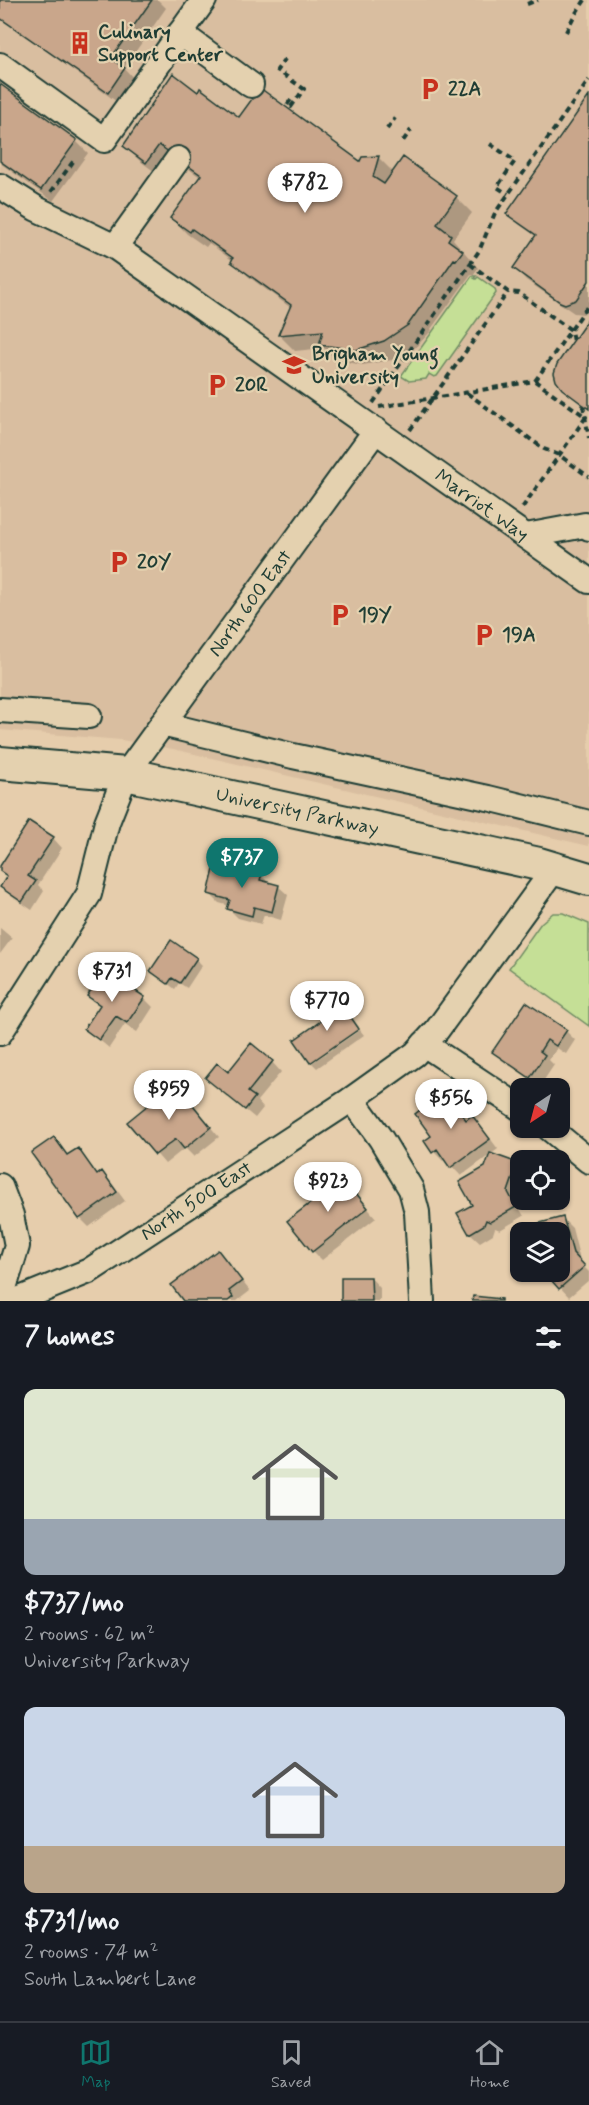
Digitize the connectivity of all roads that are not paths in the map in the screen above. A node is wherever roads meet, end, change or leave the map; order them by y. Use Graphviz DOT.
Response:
graph roads {
  1 [pos="204,0"];
  2 [pos="180,33"];
  3 [pos="0,65"];
  4 [pos="251,85"];
  5 [pos="178,159"];
  6 [pos="0,186"];
  7 [pos="115,247"];
  8 [pos="377,418"];
  9 [pos="589,528"];
  10 [pos="526,536"];
  11 [pos="589,581"];
  12 [pos="0,710"];
  13 [pos="89,716"];
  14 [pos="162,724"];
  15 [pos="0,763"];
  16 [pos="126,774"];
  17 [pos="589,824"];
  18 [pos="555,868"];
  19 [pos="589,879"];
  20 [pos="0,1033"];
  21 [pos="424,1044"];
  22 [pos="352,1099"];
  23 [pos="510,1101"];
  24 [pos="561,1138"];
  25 [pos="589,1161"];
  26 [pos="0,1186"];
  27 [pos="0,1301"];
  28 [pos="15,1301"];
  29 [pos="422,1301"];
  1 -- 2 [label="street"];
  2 -- 3 [label="street"];
  2 -- 4 [label="street"];
  5 -- 7 [label="street"];
  6 -- 7 [label="street, Marriot Way"];
  7 -- 8 [label="street, Marriot Way"];
  8 -- 10 [label="street, Marriot Way"];
  8 -- 14 [label="street, North 600 East"];
  9 -- 10 [label="street"];
  10 -- 11 [label="street, Marriot Way"];
  12 -- 13 [label="street"];
  14 -- 16 [label="street, North 600 East"];
  14 -- 17 [label="street"];
  15 -- 16 [label="main road, University Parkway"];
  16 -- 18 [label="main road, University Parkway"];
  16 -- 20 [label="street, North 600 East"];
  18 -- 19 [label="main road, University Parkway"];
  18 -- 21 [label="street, North 500 East"];
  21 -- 22 [label="street, North 500 East"];
  21 -- 23 [label="street"];
  22 -- 28 [label="street, North 500 East"];
  22 -- 29 [label="street"];
  24 -- 25 [label="street"];
  26 -- 27 [label="street"];
}
